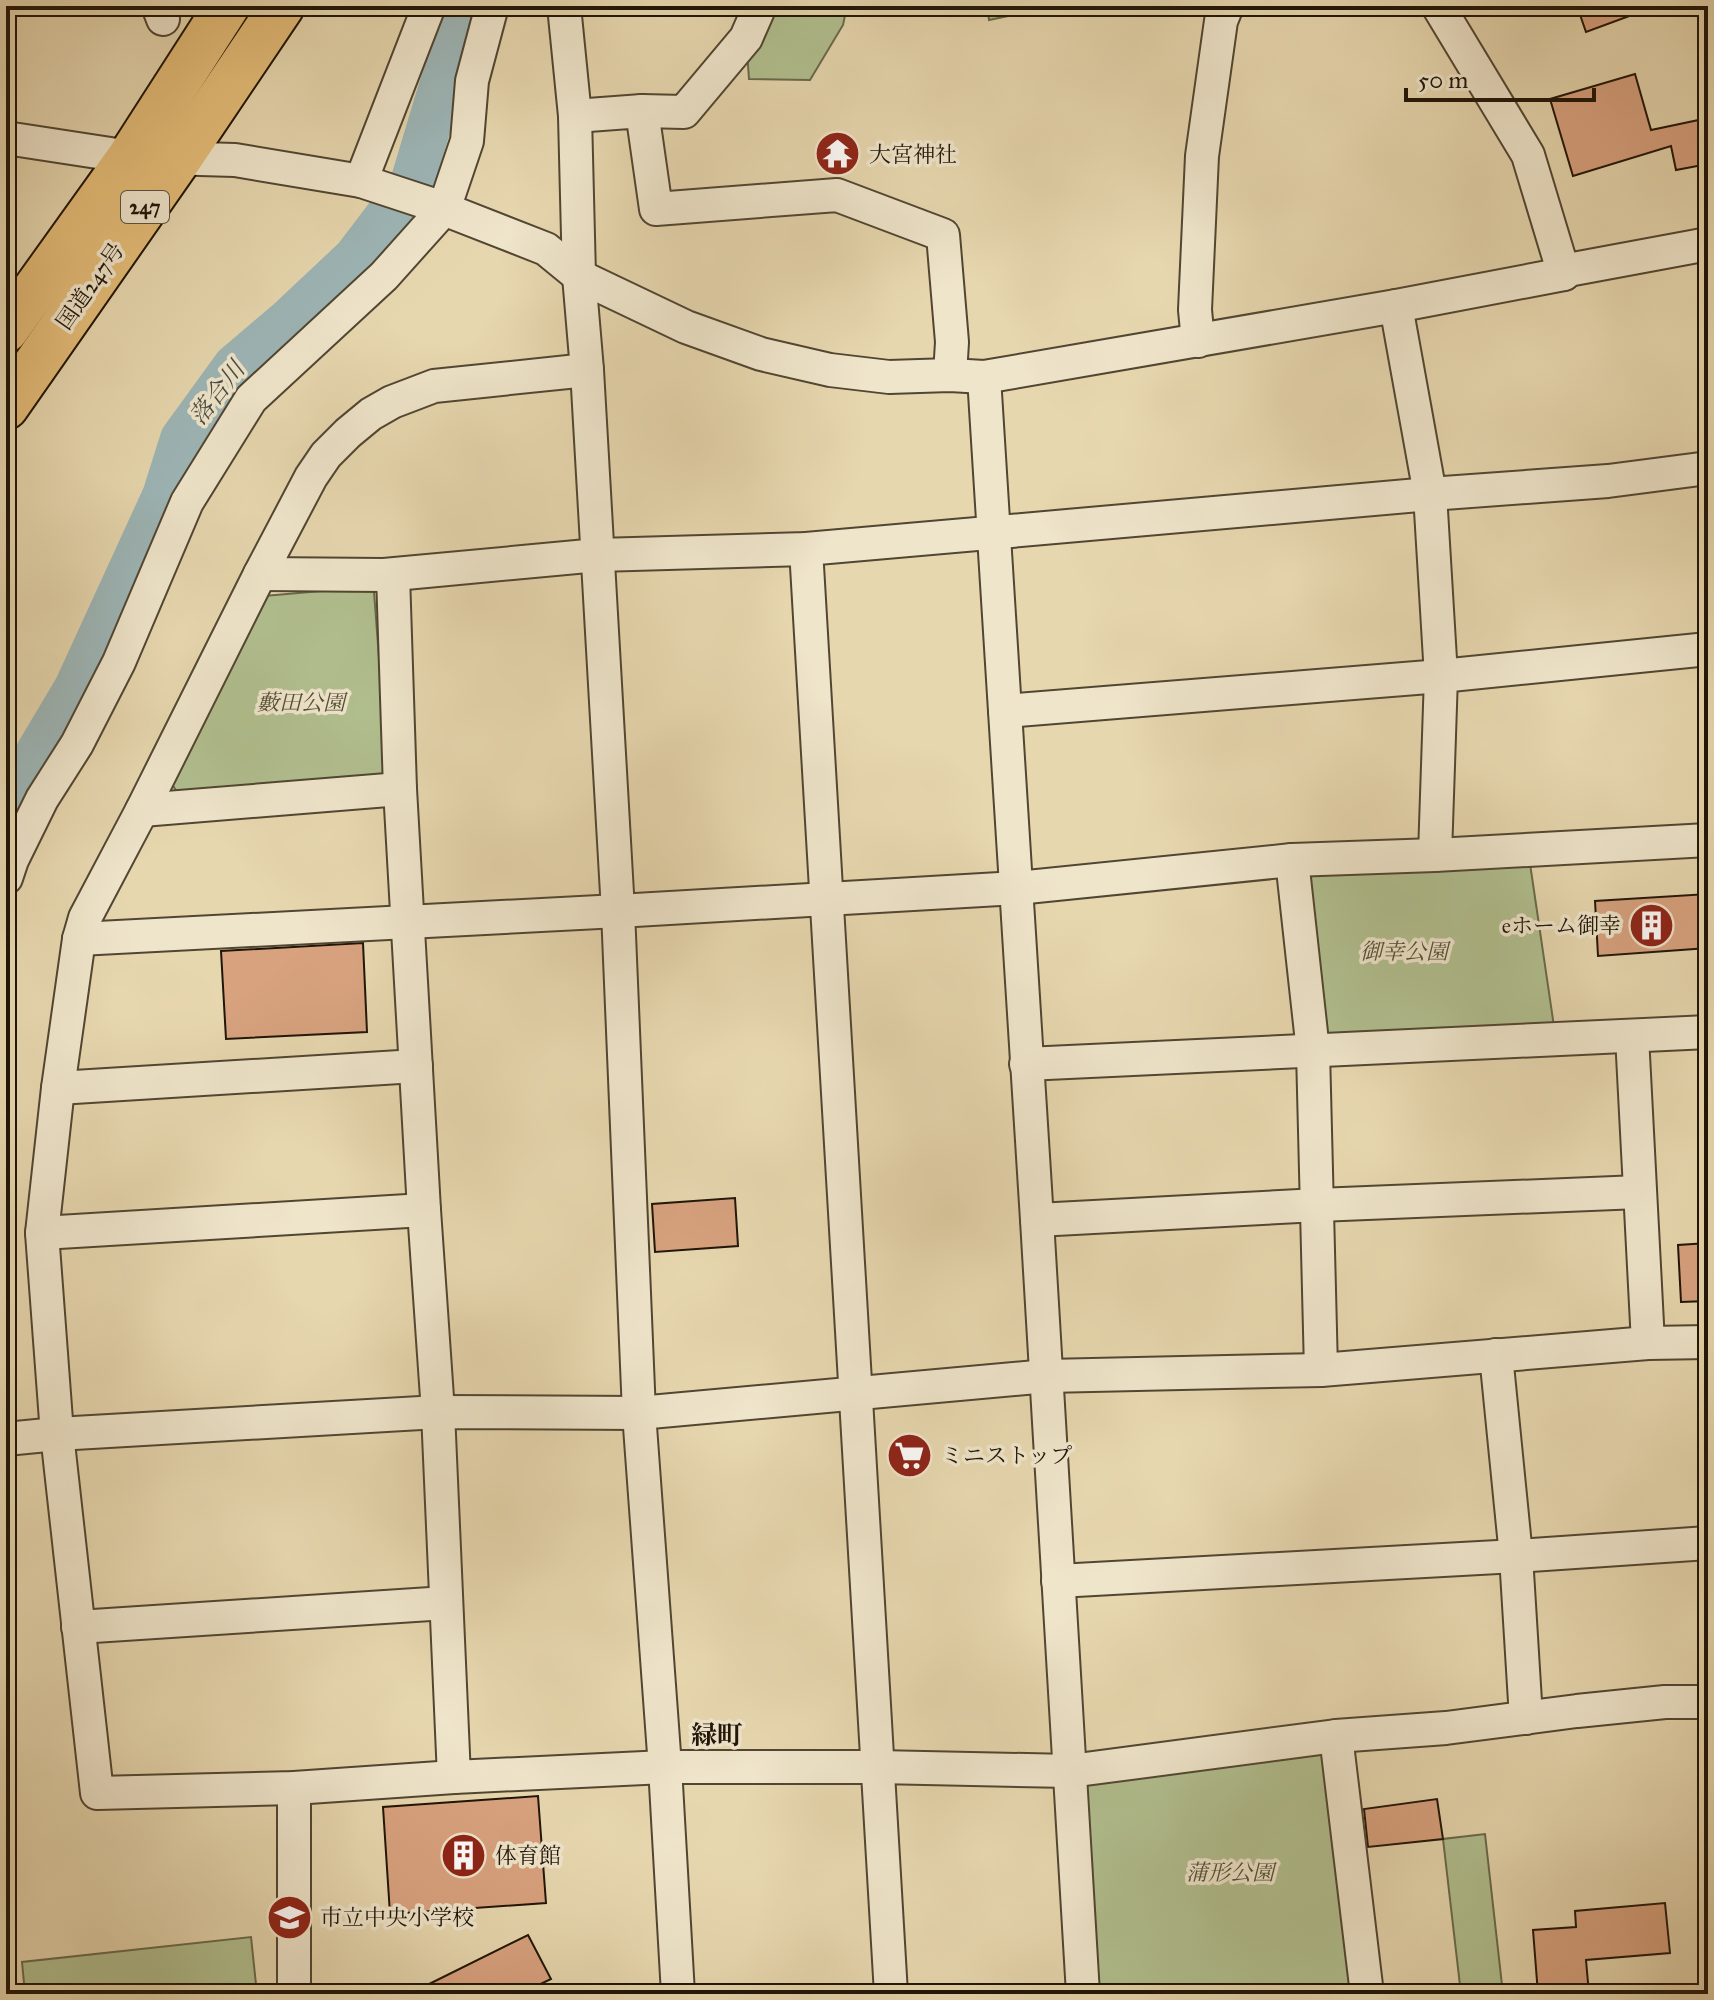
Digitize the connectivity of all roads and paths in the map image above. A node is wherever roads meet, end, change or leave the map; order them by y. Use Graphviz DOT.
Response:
graph roads {
  1 [pos="227,6"];
  2 [pos="282,6"];
  3 [pos="429,6"];
  4 [pos="492,6"];
  5 [pos="564,6"];
  6 [pos="760,6"];
  7 [pos="1227,6"];
  8 [pos="1438,6"];
  9 [pos="642,111"];
  10 [pos="575,116"];
  11 [pos="6,138"];
  12 [pos="130,157"];
  13 [pos="179,159"];
  14 [pos="361,181"];
  15 [pos="438,206"];
  16 [pos="1708,244"];
  17 [pos="1564,274"];
  18 [pos="579,276"];
  19 [pos="1396,306"];
  20 [pos="6,330"];
  21 [pos="1198,341"];
  22 [pos="587,370"];
  23 [pos="950,375"];
  24 [pos="984,377"];
  25 [pos="6,407"];
  26 [pos="1708,468"];
  27 [pos="1430,494"];
  28 [pos="995,533"];
  29 [pos="806,549"];
  30 [pos="598,555"];
  31 [pos="260,574"];
  32 [pos="393,575"];
  33 [pos="1708,649"];
  34 [pos="1441,676"];
  35 [pos="1005,711"];
  36 [pos="400,789"];
  37 [pos="142,810"];
  38 [pos="1708,840"];
  39 [pos="1435,855"];
  40 [pos="1292,860"];
  41 [pos="6,878"];
  42 [pos="1017,888"];
  43 [pos="826,900"];
  44 [pos="618,911"];
  45 [pos="407,922"];
  46 [pos="79,939"];
  47 [pos="1708,1032"];
  48 [pos="1632,1036"];
  49 [pos="1313,1051"];
  50 [pos="1026,1064"];
  51 [pos="416,1066"];
  52 [pos="58,1088"];
  53 [pos="1639,1192"];
  54 [pos="1318,1205"];
  55 [pos="424,1210"];
  56 [pos="1037,1220"];
  57 [pos="42,1233"];
  58 [pos="1708,1342"];
  59 [pos="1648,1343"];
  60 [pos="1496,1355"];
  61 [pos="1321,1370"];
  62 [pos="1047,1376"];
  63 [pos="855,1394"];
  64 [pos="438,1412"];
  65 [pos="639,1413"];
  66 [pos="57,1434"];
  67 [pos="6,1439"];
  68 [pos="1708,1543"];
  69 [pos="1516,1556"];
  70 [pos="1058,1581"];
  71 [pos="446,1603"];
  72 [pos="78,1627"];
  73 [pos="1708,1702"];
  74 [pos="1526,1718"];
  75 [pos="1336,1736"];
  76 [pos="665,1767"];
  77 [pos="878,1767"];
  78 [pos="1070,1771"];
  79 [pos="454,1777"];
  80 [pos="294,1788"];
  81 [pos="294,1994"];
  82 [pos="678,1994"];
  83 [pos="891,1994"];
  84 [pos="1083,1994"];
  85 [pos="1367,1994"];
  1 -- 12 [label="highway, 国道247号 / 247"];
  2 -- 13 [label="highway, 国道247号 / 247"];
  3 -- 14 [label="street"];
  4 -- 15 [label="street"];
  5 -- 10 [label="street"];
  6 -- 9 [label="street"];
  7 -- 21 [label="street"];
  8 -- 17 [label="street"];
  9 -- 10 [label="street"];
  9 -- 23 [label="street"];
  10 -- 18 [label="street"];
  11 -- 12 [label="street"];
  12 -- 13 [label="street"];
  12 -- 20 [label="highway, 国道247号 / 247"];
  13 -- 14 [label="street"];
  13 -- 25 [label="highway, 国道247号 / 247"];
  14 -- 15 [label="street"];
  15 -- 18 [label="street"];
  15 -- 41 [label="street"];
  16 -- 17 [label="street"];
  17 -- 19 [label="street"];
  18 -- 22 [label="street"];
  18 -- 23 [label="street"];
  19 -- 21 [label="street"];
  19 -- 27 [label="street"];
  21 -- 24 [label="street"];
  22 -- 30 [label="street"];
  22 -- 31 [label="street"];
  23 -- 24 [label="street"];
  24 -- 28 [label="street"];
  26 -- 27 [label="street"];
  27 -- 28 [label="street"];
  27 -- 34 [label="street"];
  28 -- 29 [label="street"];
  28 -- 35 [label="street"];
  29 -- 30 [label="street"];
  29 -- 43 [label="street"];
  30 -- 32 [label="street"];
  30 -- 44 [label="street"];
  31 -- 32 [label="street"];
  31 -- 37 [label="street"];
  32 -- 36 [label="street"];
  33 -- 34 [label="street"];
  34 -- 35 [label="street"];
  34 -- 39 [label="street"];
  35 -- 42 [label="street"];
  36 -- 37 [label="street"];
  36 -- 45 [label="street"];
  37 -- 46 [label="street"];
  38 -- 39 [label="street"];
  39 -- 40 [label="street"];
  40 -- 42 [label="street"];
  40 -- 49 [label="street"];
  42 -- 43 [label="street"];
  42 -- 50 [label="street"];
  43 -- 44 [label="street"];
  43 -- 63 [label="street"];
  44 -- 45 [label="street"];
  44 -- 65 [label="street"];
  45 -- 46 [label="street"];
  45 -- 51 [label="street"];
  46 -- 52 [label="street"];
  47 -- 48 [label="street"];
  48 -- 49 [label="street"];
  48 -- 53 [label="street"];
  49 -- 50 [label="street"];
  49 -- 54 [label="street"];
  50 -- 56 [label="street"];
  51 -- 52 [label="street"];
  51 -- 55 [label="street"];
  52 -- 57 [label="street"];
  53 -- 54 [label="street"];
  53 -- 59 [label="street"];
  54 -- 56 [label="street"];
  54 -- 61 [label="street"];
  55 -- 57 [label="street"];
  55 -- 64 [label="street"];
  56 -- 62 [label="street"];
  57 -- 66 [label="street"];
  58 -- 59 [label="street"];
  59 -- 60 [label="street"];
  60 -- 61 [label="street"];
  60 -- 69 [label="street"];
  61 -- 62 [label="street"];
  62 -- 63 [label="street"];
  62 -- 70 [label="street"];
  63 -- 65 [label="street"];
  63 -- 77 [label="street"];
  64 -- 65 [label="street"];
  64 -- 66 [label="street"];
  64 -- 71 [label="street"];
  65 -- 76 [label="street"];
  66 -- 67 [label="street"];
  66 -- 72 [label="street"];
  68 -- 69 [label="street"];
  69 -- 70 [label="street"];
  69 -- 74 [label="street"];
  70 -- 78 [label="street"];
  71 -- 72 [label="street"];
  71 -- 79 [label="street"];
  72 -- 80 [label="street"];
  73 -- 74 [label="street"];
  74 -- 75 [label="street"];
  75 -- 78 [label="street"];
  75 -- 85 [label="street"];
  76 -- 77 [label="street"];
  76 -- 79 [label="street"];
  76 -- 82 [label="street"];
  77 -- 78 [label="street"];
  77 -- 83 [label="street"];
  78 -- 84 [label="street"];
  79 -- 80 [label="street"];
  80 -- 81 [label="street"];
}
